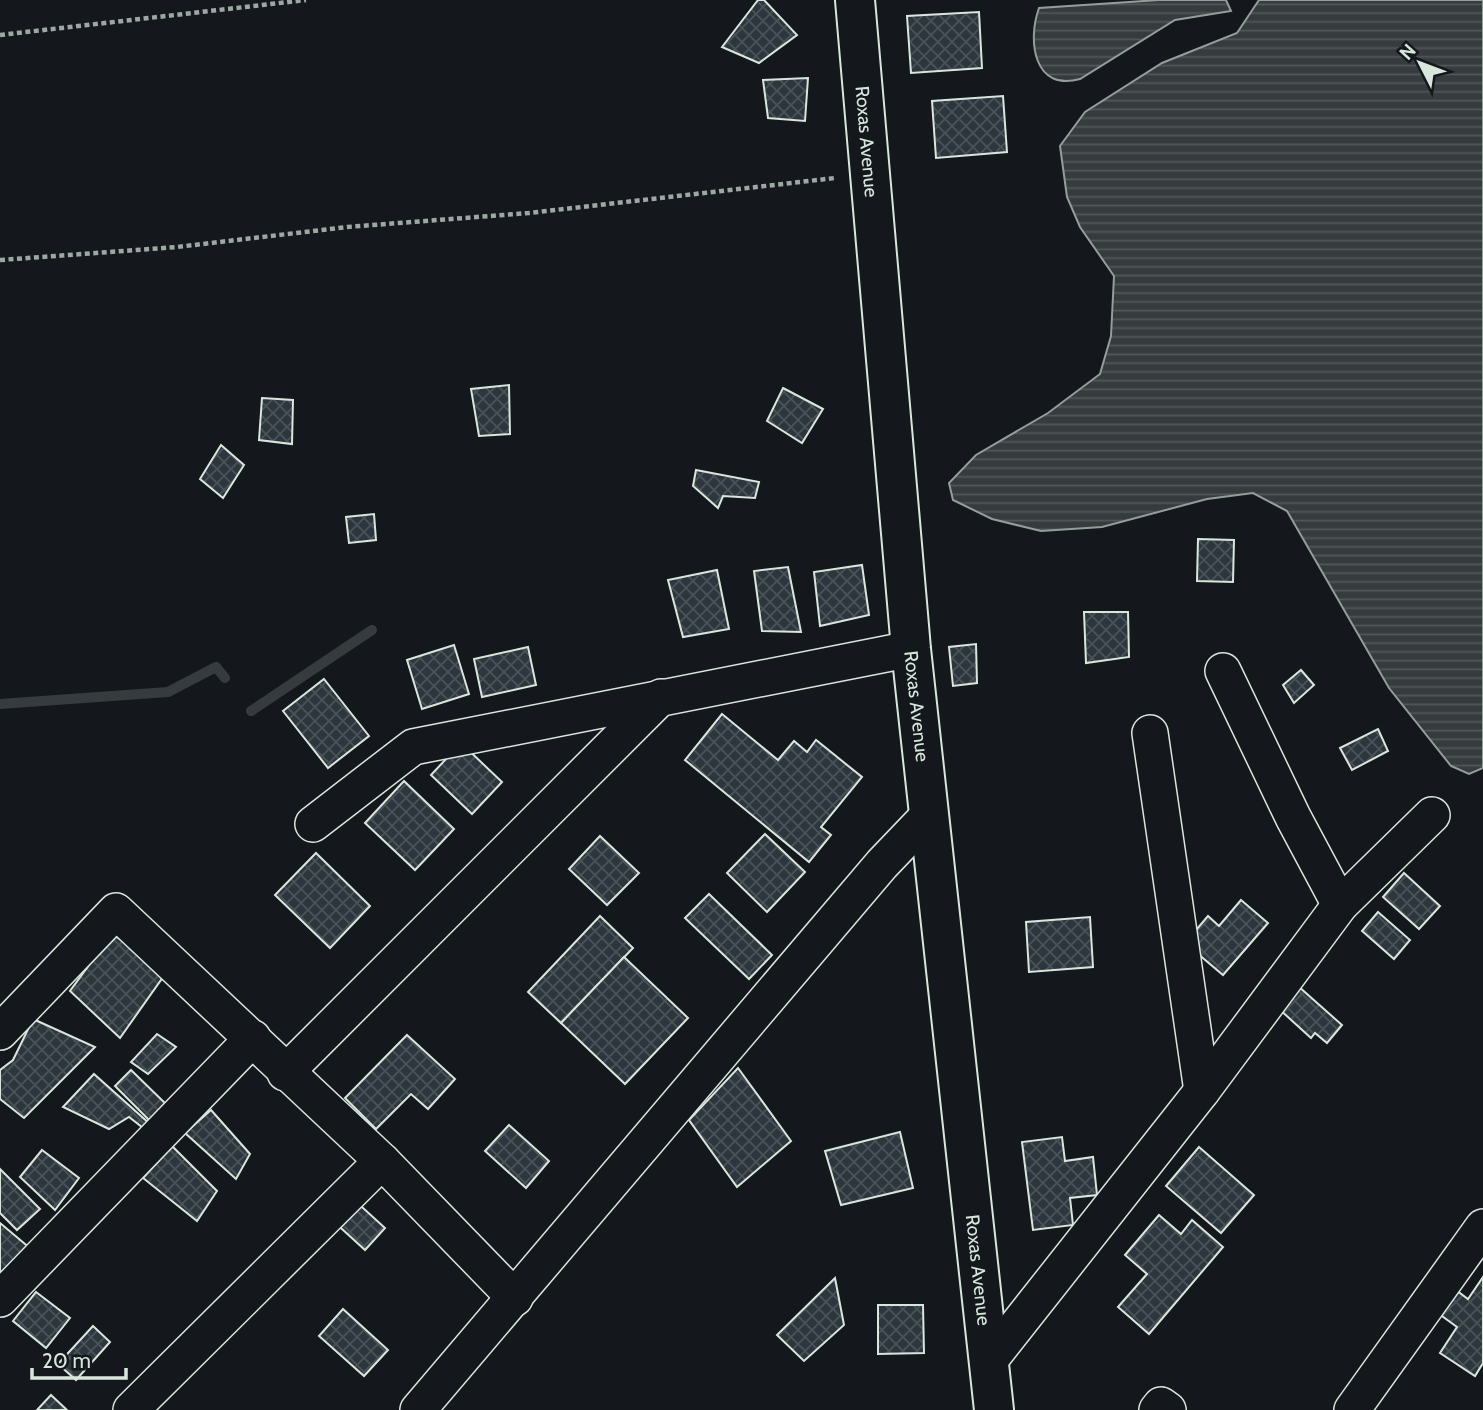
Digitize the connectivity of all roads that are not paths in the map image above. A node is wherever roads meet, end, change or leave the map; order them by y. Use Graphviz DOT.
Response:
graph roads {
  1 [pos="855,0"];
  2 [pos="911,649"];
  3 [pos="1223,671"];
  4 [pos="661,697"];
  5 [pos="1150,733"];
  6 [pos="1432,815"];
  7 [pos="928,817"];
  8 [pos="313,824"];
  9 [pos="1340,905"];
  10 [pos="0,1032"];
  11 [pos="253,1038"];
  12 [pos="285,1073"];
  13 [pos="1202,1091"];
  14 [pos="382,1161"];
  15 [pos="1483,1227"];
  16 [pos="515,1298"];
  17 [pos="0,1299"];
  18 [pos="989,1361"];
  19 [pos="131,1410"];
  20 [pos="418,1410"];
  21 [pos="994,1410"];
  22 [pos="1157,1410"];
  23 [pos="1168,1410"];
  24 [pos="1352,1410"];
  1 -- 2 [label="main road, Roxas Avenue"];
  2 -- 4 [label="street"];
  2 -- 7 [label="main road, Roxas Avenue"];
  3 -- 9 [label="street"];
  4 -- 8 [label="street"];
  4 -- 12 [label="street"];
  5 -- 13 [label="street"];
  6 -- 9 [label="street"];
  7 -- 16 [label="street"];
  7 -- 18 [label="main road, Roxas Avenue"];
  9 -- 13 [label="street"];
  10 -- 11 [label="street"];
  11 -- 12 [label="street"];
  11 -- 17 [label="street"];
  12 -- 14 [label="street"];
  13 -- 18 [label="street"];
  14 -- 16 [label="street"];
  14 -- 19 [label="street"];
  15 -- 24 [label="street"];
  16 -- 20 [label="street"];
  18 -- 21 [label="main road, Roxas Avenue"];
  22 -- 23 [label="street"];
}
